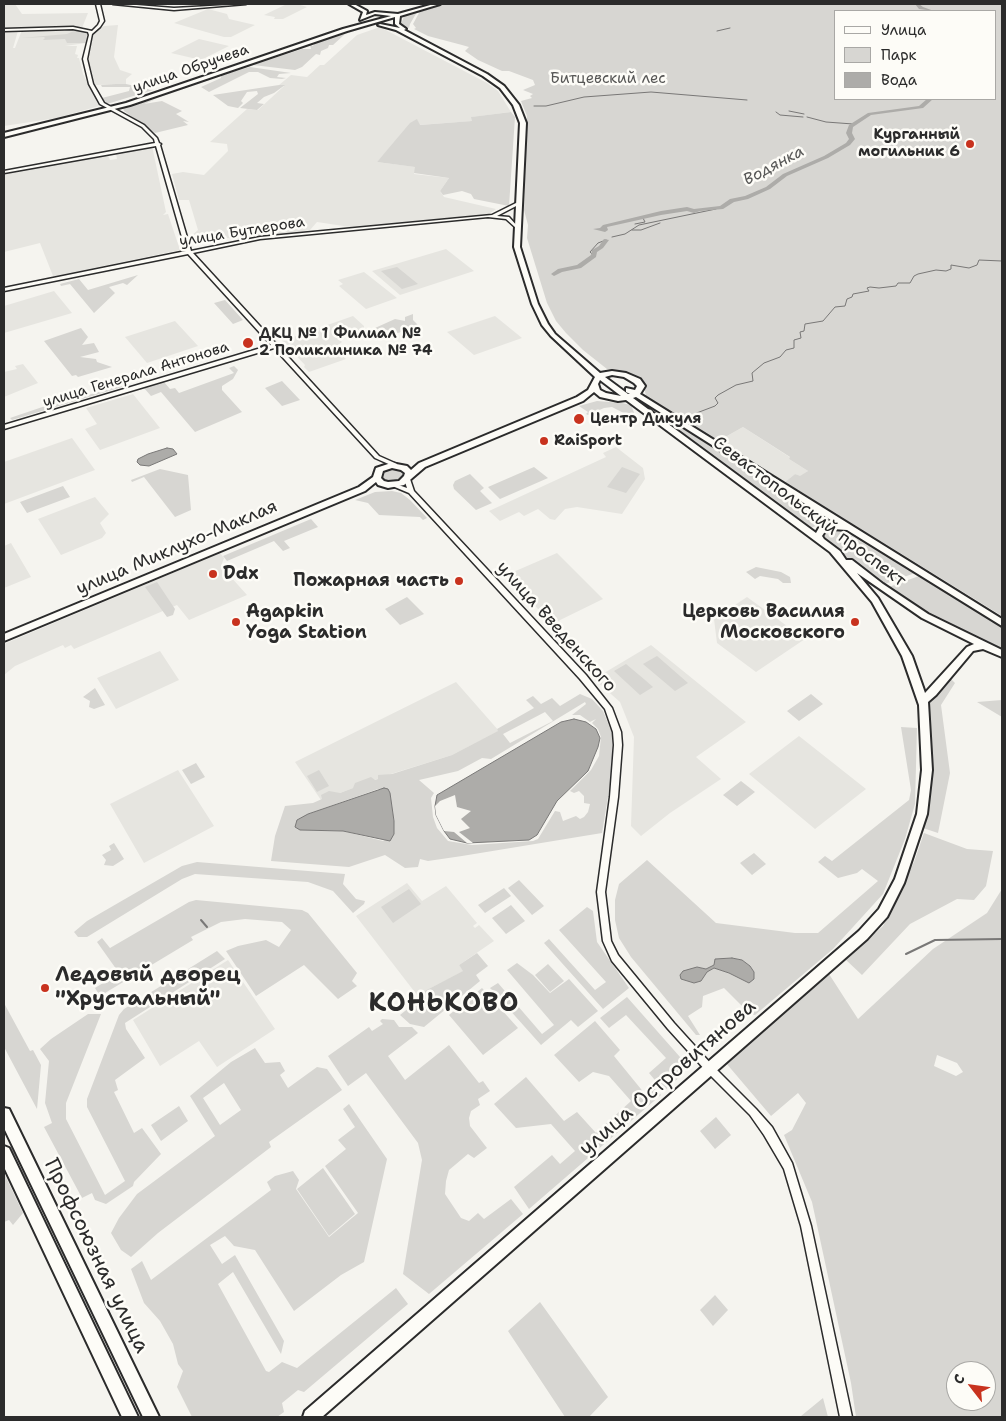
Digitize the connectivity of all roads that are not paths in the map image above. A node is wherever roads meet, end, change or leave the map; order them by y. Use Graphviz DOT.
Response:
graph roads {
  1 [pos="99,4"];
  2 [pos="115,4"];
  3 [pos="244,4"];
  4 [pos="351,4"];
  5 [pos="356,4"];
  6 [pos="431,4"];
  7 [pos="438,4"];
  8 [pos="380,15"];
  9 [pos="395,16"];
  10 [pos="365,21"];
  11 [pos="380,25"];
  12 [pos="4,30"];
  13 [pos="91,31"];
  14 [pos="109,108"];
  15 [pos="4,133"];
  16 [pos="159,144"];
  17 [pos="4,172"];
  18 [pos="518,204"];
  19 [pos="488,216"];
  20 [pos="516,227"];
  21 [pos="189,252"];
  22 [pos="524,261"];
  23 [pos="4,290"];
  24 [pos="274,346"];
  25 [pos="604,376"];
  26 [pos="595,385"];
  27 [pos="632,397"];
  28 [pos="612,398"];
  29 [pos="580,399"];
  30 [pos="4,428"];
  31 [pos="377,457"];
  32 [pos="398,465"];
  33 [pos="422,465"];
  34 [pos="377,475"];
  35 [pos="408,478"];
  36 [pos="390,485"];
  37 [pos="362,489"];
  38 [pos="411,492"];
  39 [pos="853,531"];
  40 [pos="822,542"];
  41 [pos="833,550"];
  42 [pos="1002,623"];
  43 [pos="4,638"];
  44 [pos="982,645"];
  45 [pos="1002,654"];
  46 [pos="923,700"];
  47 [pos="710,1069"];
  48 [pos="4,1114"];
  49 [pos="4,1153"];
  50 [pos="130,1417"];
  51 [pos="151,1417"];
  52 [pos="311,1417"];
  53 [pos="846,1417"];
  1 -- 13 [label="street"];
  2 -- 3 [label="street"];
  4 -- 10 [label="main road"];
  5 -- 8 [label="main road"];
  6 -- 9 [label="main road"];
  7 -- 9 [label="main road"];
  8 -- 9 [label="main road, улица Обручева"];
  8 -- 10 [label="main road, улица Обручева"];
  9 -- 10 [label="main road, улица Обручева"];
  9 -- 11 [label="main road"];
  9 -- 22 [label="main road, Севастопольский проспект"];
  10 -- 11 [label="main road"];
  10 -- 14 [label="main road, улица Обручева"];
  11 -- 18 [label="main road, Севастопольский проспект"];
  12 -- 13 [label="street"];
  13 -- 14 [label="street"];
  14 -- 15 [label="main road, улица Обручева"];
  14 -- 16 [label="street"];
  16 -- 17 [label="street"];
  16 -- 21 [label="street"];
  18 -- 19 [label="street, улица Бутлерова"];
  18 -- 20 [label="main road, Севастопольский проспект"];
  19 -- 20 [label="street, улица Бутлерова"];
  19 -- 21 [label="street, улица Бутлерова"];
  20 -- 22 [label="main road, Севастопольский проспект"];
  21 -- 23 [label="street, улица Бутлерова"];
  21 -- 24 [label="street"];
  22 -- 25 [label="main road, Севастопольский проспект"];
  24 -- 30 [label="street, улица Генерала Антонова"];
  24 -- 31 [label="street"];
  25 -- 26 [label="main road"];
  25 -- 27 [label="main road, Севастопольский проспект"];
  25 -- 27 [label="main road"];
  26 -- 28 [label="main road"];
  26 -- 29 [label="main road"];
  27 -- 28 [label="main road"];
  27 -- 39 [label="main road, Севастопольский проспект"];
  27 -- 40 [label="main road, Севастопольский проспект"];
  28 -- 29 [label="main road"];
  29 -- 33 [label="main road"];
  31 -- 32 [label="street"];
  31 -- 34 [label="street"];
  32 -- 33 [label="main road"];
  32 -- 34 [label="main road"];
  32 -- 35 [label="main road"];
  33 -- 35 [label="main road"];
  34 -- 36 [label="main road"];
  34 -- 37 [label="main road, улица Миклухо-Маклая"];
  35 -- 36 [label="main road"];
  35 -- 38 [label="street, улица Введенского"];
  36 -- 37 [label="main road, улица Миклухо-Маклая"];
  36 -- 38 [label="street, улица Введенского"];
  37 -- 43 [label="main road, улица Миклухо-Маклая"];
  38 -- 47 [label="street, улица Введенского"];
  39 -- 40 [label="main road"];
  39 -- 42 [label="main road, Севастопольский проспект"];
  40 -- 41 [label="main road, Севастопольский проспект"];
  41 -- 44 [label="main road, Севастопольский проспект"];
  41 -- 46 [label="main road, улица Островитянова"];
  44 -- 45 [label="main road, Севастопольский проспект"];
  44 -- 46 [label="main road"];
  46 -- 47 [label="main road, улица Островитянова"];
  47 -- 52 [label="main road, улица Островитянова"];
  47 -- 53 [label="street, улица Введенского"];
  48 -- 51 [label="main road, Профсоюзная улица"];
  49 -- 50 [label="main road, Профсоюзная улица"];
}
